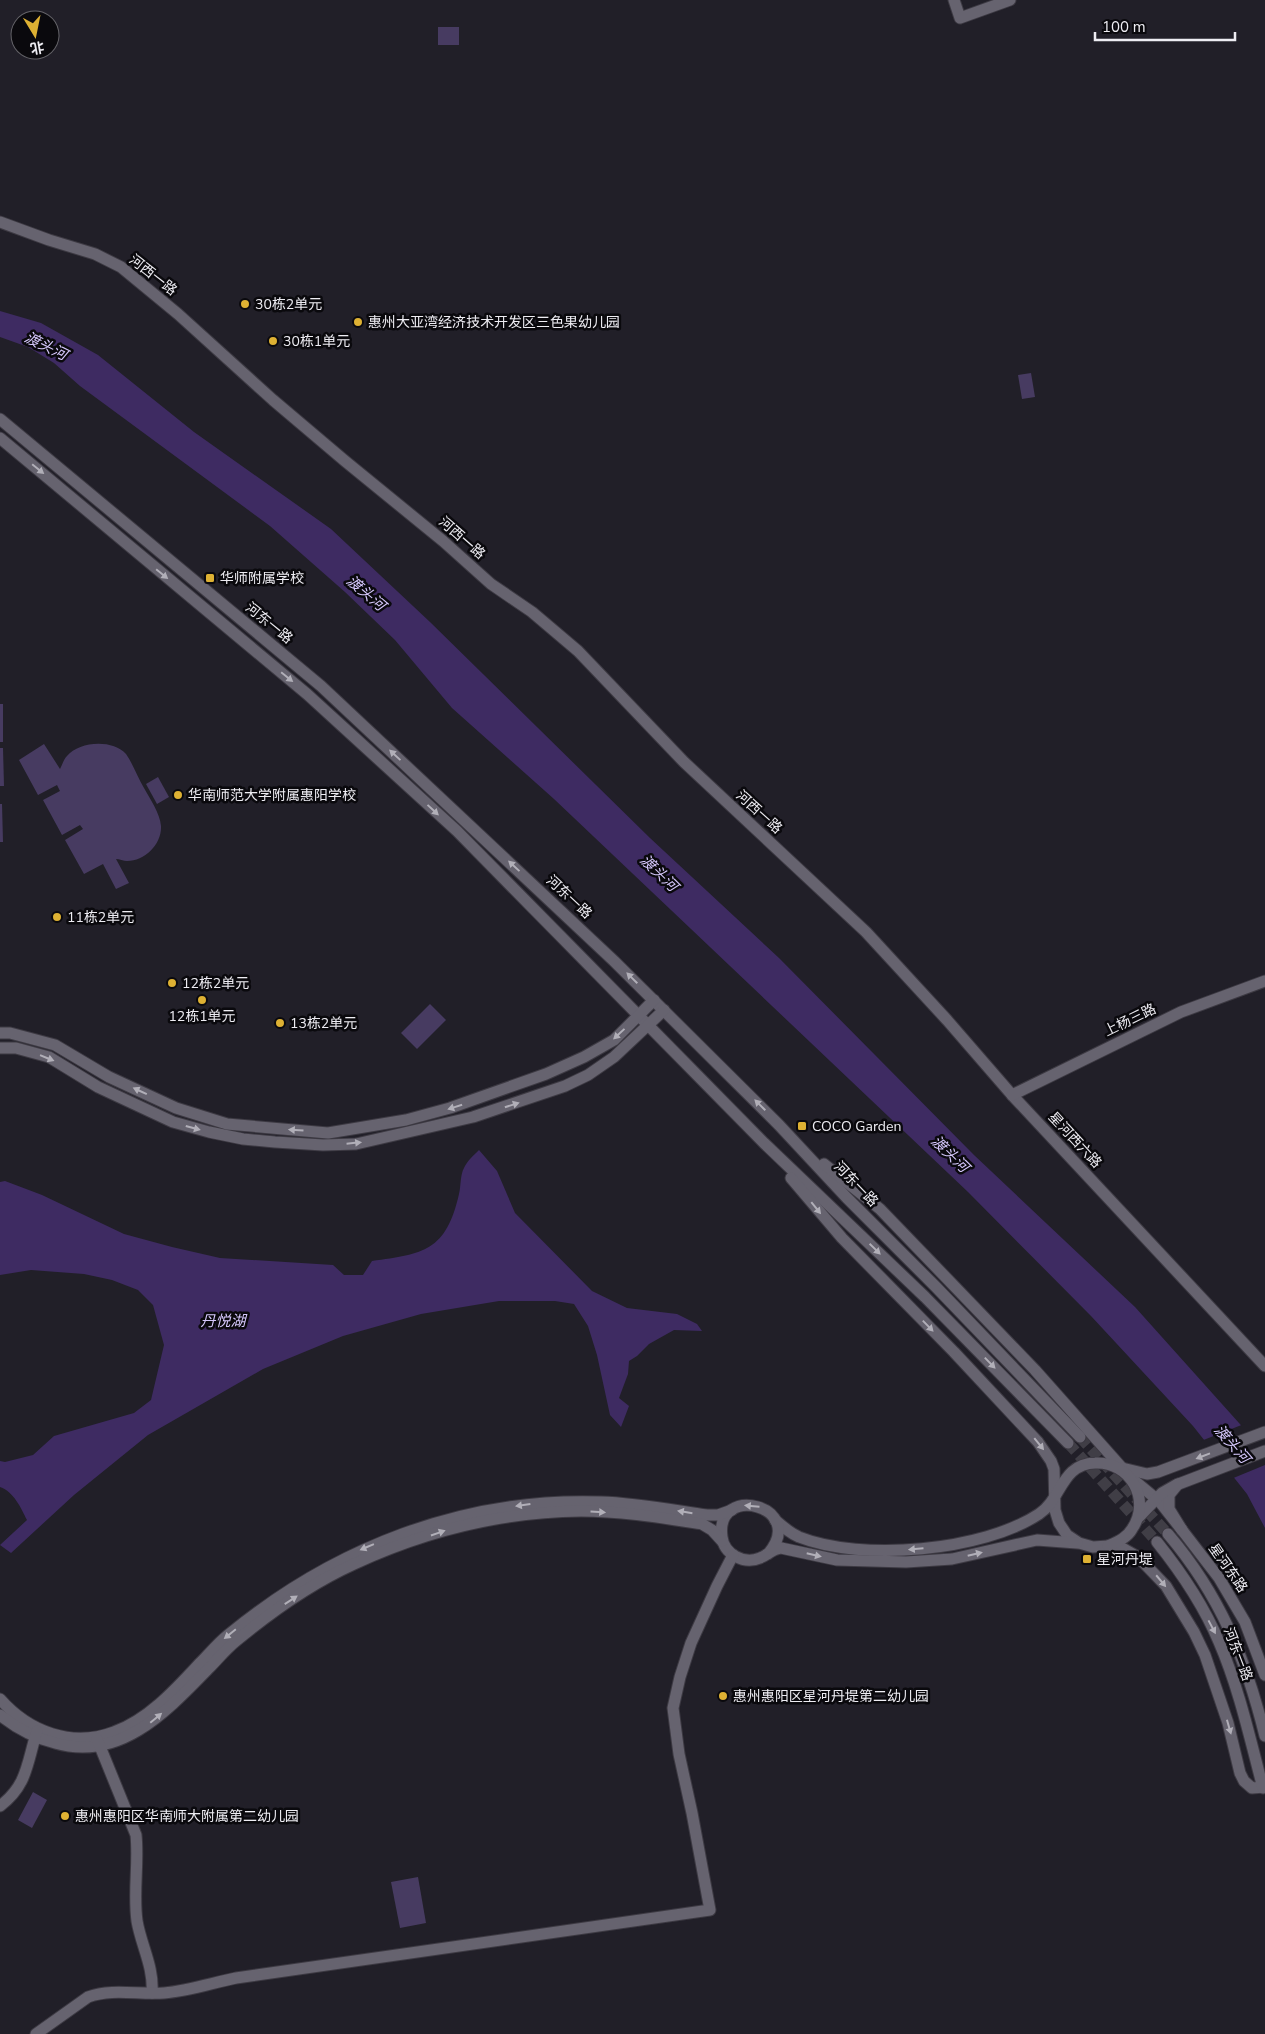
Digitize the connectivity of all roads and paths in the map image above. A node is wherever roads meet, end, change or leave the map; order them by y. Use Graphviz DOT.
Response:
graph roads {
  1 [pos="954,0"];
  2 [pos="1010,0"];
  3 [pos="0,222"];
  4 [pos="0,419"];
  5 [pos="0,438"];
  6 [pos="866,932"];
  7 [pos="1265,981"];
  8 [pos="654,1000"];
  9 [pos="664,1010"];
  10 [pos="638,1017"];
  11 [pos="647,1027"];
  12 [pos="0,1033"];
  13 [pos="0,1048"];
  14 [pos="1012,1095"];
  15 [pos="794,1140"];
  16 [pos="764,1143"];
  17 [pos="1265,1366"];
  18 [pos="1265,1432"];
  19 [pos="1080,1437"];
  20 [pos="1068,1443"];
  21 [pos="1265,1451"];
  22 [pos="1126,1473"];
  23 [pos="1178,1484"];
  24 [pos="1056,1496"];
  25 [pos="1156,1498"];
  26 [pos="732,1510"];
  27 [pos="1139,1517"];
  28 [pos="775,1520"];
  29 [pos="1182,1530"];
  30 [pos="1168,1534"];
  31 [pos="722,1541"];
  32 [pos="1157,1542"];
  33 [pos="1079,1543"];
  34 [pos="1108,1546"];
  35 [pos="768,1554"];
  36 [pos="733,1555"];
  37 [pos="1265,1675"];
  38 [pos="0,1699"];
  39 [pos="0,1715"];
  40 [pos="36,1733"];
  41 [pos="1265,1736"];
  42 [pos="98,1741"];
  43 [pos="1264,1788"];
  44 [pos="0,1806"];
  45 [pos="152,1993"];
  46 [pos="36,2034"];
  1 -- 2 [label="street"];
  3 -- 6 [label="street, 河西一路"];
  8 -- 4 [label="street, 河东一路, one-way"];
  5 -- 10 [label="street, one-way"];
  6 -- 14 [label="street, 星河西六路"];
  7 -- 14 [label="street, 上杨三路"];
  8 -- 9 [label="street, 河东一路"];
  8 -- 10 [label="street"];
  9 -- 11 [label="street"];
  15 -- 9 [label="street, 河东一路, one-way"];
  10 -- 11 [label="street"];
  10 -- 12 [label="street, one-way"];
  13 -- 11 [label="street, one-way"];
  11 -- 16 [label="street"];
  14 -- 17 [label="street, 星河西六路"];
  15 -- 19 [label="street, 河东一路"];
  15 -- 22 [label="street"];
  16 -- 20 [label="street, one-way"];
  16 -- 24 [label="street, one-way"];
  18 -- 22 [label="street, one-way"];
  21 -- 23 [label="street"];
  22 -- 24 [label="street"];
  22 -- 25 [label="street"];
  22 -- 27 [label="street"];
  23 -- 25 [label="street"];
  23 -- 29 [label="street, 星河东路"];
  24 -- 28 [label="street, one-way"];
  24 -- 33 [label="street"];
  25 -- 27 [label="street"];
  25 -- 29 [label="street"];
  28 -- 26 [label="street, one-way"];
  26 -- 31 [label="street"];
  26 -- 42 [label="street, one-way"];
  27 -- 34 [label="street"];
  28 -- 35 [label="street"];
  29 -- 37 [label="street, 星河东路"];
  30 -- 41 [label="street, 河东一路"];
  31 -- 36 [label="street"];
  42 -- 31 [label="street, one-way"];
  32 -- 43 [label="street, 河东一路, one-way"];
  33 -- 34 [label="street"];
  35 -- 33 [label="street, one-way"];
  34 -- 43 [label="street, one-way"];
  35 -- 36 [label="street"];
  36 -- 45 [label="street"];
  38 -- 40 [label="street"];
  39 -- 40 [label="street"];
  40 -- 42 [label="street"];
  40 -- 44 [label="street"];
  42 -- 45 [label="street"];
  45 -- 46 [label="street"];
}
